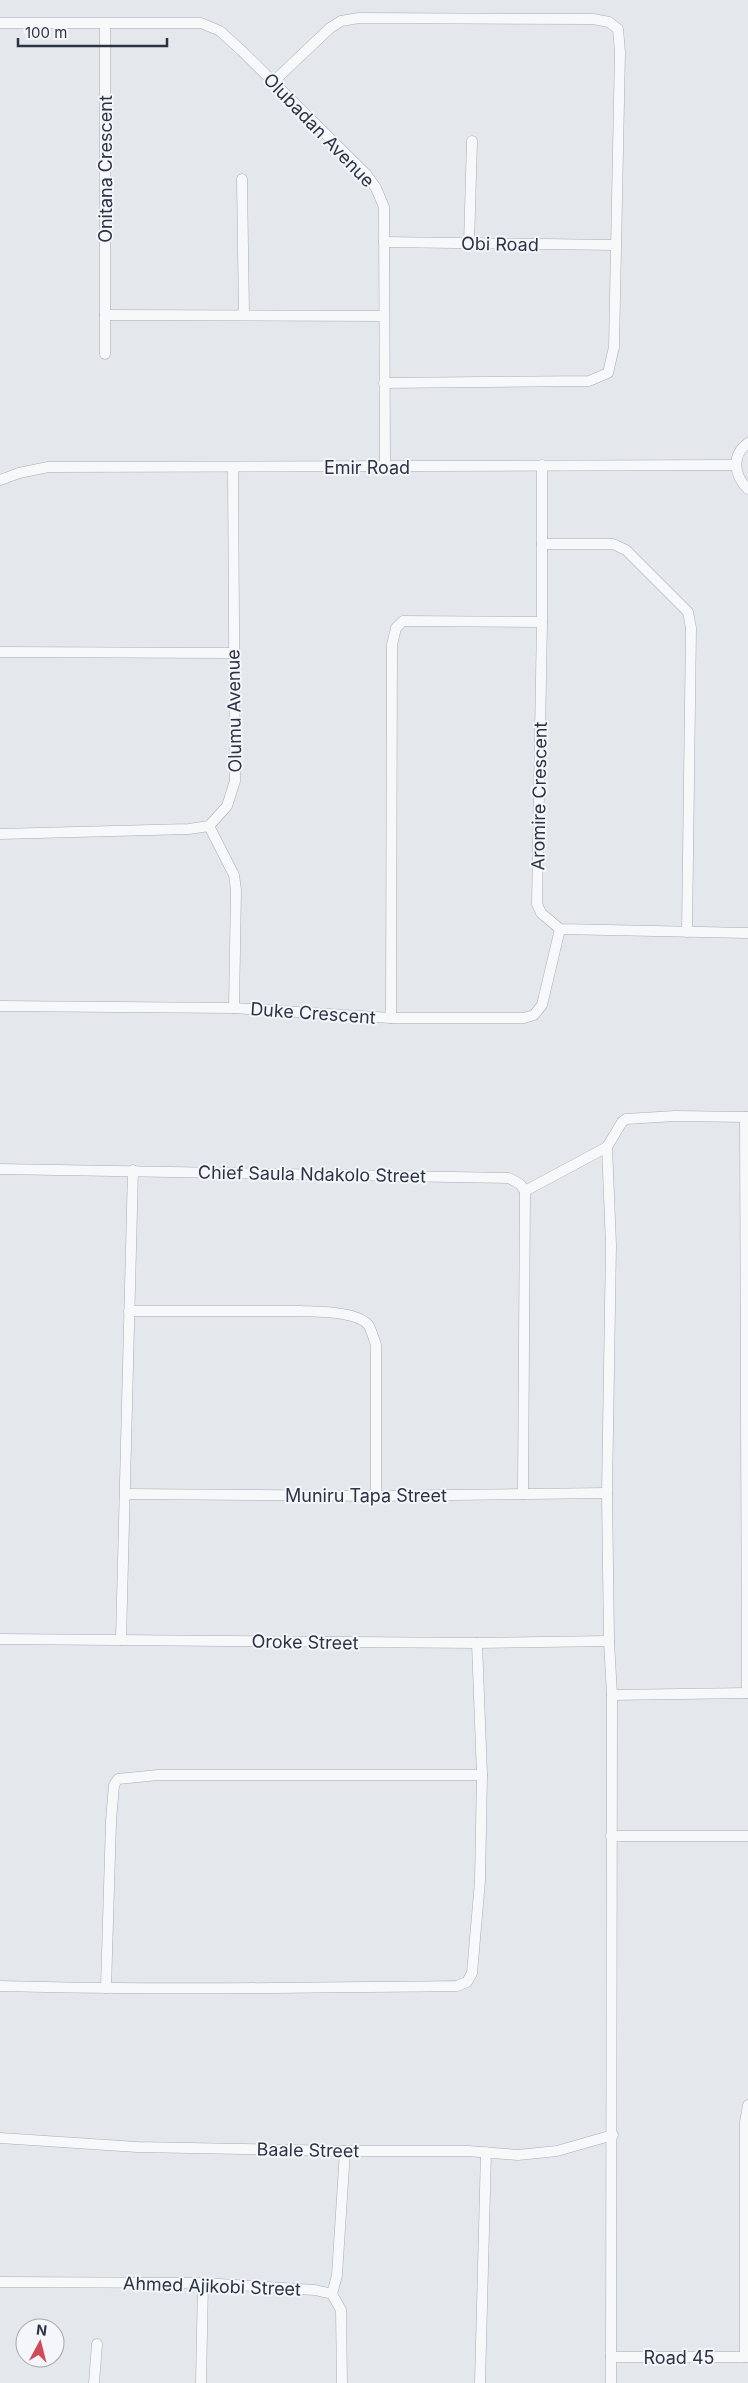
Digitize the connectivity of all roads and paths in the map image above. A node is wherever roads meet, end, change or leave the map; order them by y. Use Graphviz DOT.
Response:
graph roads {
  1 [pos="0,23"];
  2 [pos="105,24"];
  3 [pos="273,82"];
  4 [pos="472,141"];
  5 [pos="242,179"];
  6 [pos="384,242"];
  7 [pos="469,244"];
  8 [pos="615,245"];
  9 [pos="105,315"];
  10 [pos="244,315"];
  11 [pos="384,316"];
  12 [pos="105,354"];
  13 [pos="384,383"];
  14 [pos="748,443"];
  15 [pos="736,464"];
  16 [pos="542,465"];
  17 [pos="385,467"];
  18 [pos="233,468"];
  19 [pos="0,480"];
  20 [pos="748,489"];
  21 [pos="542,544"];
  22 [pos="542,622"];
  23 [pos="0,652"];
  24 [pos="234,653"];
  25 [pos="209,826"];
  26 [pos="0,834"];
  27 [pos="560,929"];
  28 [pos="687,932"];
  29 [pos="748,933"];
  30 [pos="0,1006"];
  31 [pos="234,1008"];
  32 [pos="391,1018"];
  33 [pos="746,1117"];
  34 [pos="607,1147"];
  35 [pos="0,1169"];
  36 [pos="133,1170"];
  37 [pos="525,1191"];
  38 [pos="129,1311"];
  39 [pos="607,1493"];
  40 [pos="125,1494"];
  41 [pos="523,1494"];
  42 [pos="376,1496"];
  43 [pos="0,1639"];
  44 [pos="121,1640"];
  45 [pos="609,1641"];
  46 [pos="477,1644"];
  47 [pos="747,1693"];
  48 [pos="612,1695"];
  49 [pos="482,1775"];
  50 [pos="611,1836"];
  51 [pos="748,1836"];
  52 [pos="0,1986"];
  53 [pos="106,1988"];
  54 [pos="748,2105"];
  55 [pos="613,2135"];
  56 [pos="0,2138"];
  57 [pos="345,2152"];
  58 [pos="486,2152"];
  59 [pos="747,2224"];
  60 [pos="0,2282"];
  61 [pos="203,2283"];
  62 [pos="332,2294"];
  63 [pos="96,2344"];
  64 [pos="610,2357"];
  65 [pos="746,2357"];
  66 [pos="94,2383"];
  67 [pos="201,2383"];
  68 [pos="342,2383"];
  69 [pos="479,2383"];
  70 [pos="611,2383"];
  1 -- 2 [label="street, Olubadan Avenue"];
  2 -- 3 [label="street, Olubadan Avenue"];
  2 -- 9 [label="street, Onitana Crescent"];
  3 -- 6 [label="street, Olubadan Avenue"];
  3 -- 8 [label="street"];
  4 -- 7 [label="street"];
  5 -- 10 [label="street"];
  6 -- 7 [label="street, Obi Road"];
  6 -- 11 [label="street, Olubadan Avenue"];
  7 -- 8 [label="street, Obi Road"];
  8 -- 13 [label="street"];
  9 -- 10 [label="street"];
  9 -- 12 [label="street, Onitana Crescent"];
  10 -- 11 [label="street"];
  11 -- 13 [label="street, Olubadan Avenue"];
  13 -- 17 [label="street, Olubadan Avenue"];
  14 -- 15 [label="street"];
  15 -- 16 [label="street, Emir Road"];
  15 -- 20 [label="street"];
  16 -- 17 [label="street, Emir Road"];
  16 -- 21 [label="street, Aromire Crescent"];
  17 -- 18 [label="street, Emir Road"];
  18 -- 19 [label="street, Emir Road"];
  18 -- 24 [label="street, Olumu Avenue"];
  21 -- 22 [label="street, Aromire Crescent"];
  21 -- 28 [label="street"];
  22 -- 27 [label="street, Aromire Crescent"];
  22 -- 32 [label="street"];
  23 -- 24 [label="street"];
  24 -- 25 [label="street, Olumu Avenue"];
  25 -- 26 [label="street"];
  25 -- 31 [label="street"];
  27 -- 28 [label="street"];
  27 -- 32 [label="street, Duke Crescent"];
  28 -- 29 [label="street"];
  30 -- 31 [label="street, Duke Crescent"];
  31 -- 32 [label="street, Duke Crescent"];
  33 -- 34 [label="street"];
  33 -- 47 [label="street"];
  34 -- 37 [label="street"];
  34 -- 39 [label="street"];
  35 -- 36 [label="street, Chief Saula Ndakolo Street"];
  36 -- 37 [label="street, Chief Saula Ndakolo Street"];
  36 -- 38 [label="street"];
  37 -- 41 [label="street"];
  38 -- 40 [label="street"];
  38 -- 42 [label="street"];
  39 -- 41 [label="street, Muniru Tapa Street"];
  39 -- 45 [label="street"];
  40 -- 42 [label="street, Muniru Tapa Street"];
  40 -- 44 [label="street"];
  41 -- 42 [label="street, Muniru Tapa Street"];
  43 -- 44 [label="street, Oroke Street"];
  44 -- 46 [label="street, Oroke Street"];
  45 -- 46 [label="street, Oroke Street"];
  45 -- 48 [label="street"];
  46 -- 49 [label="street"];
  47 -- 48 [label="street"];
  48 -- 50 [label="street"];
  49 -- 53 [label="street"];
  49 -- 53 [label="street"];
  50 -- 51 [label="street"];
  50 -- 55 [label="street"];
  52 -- 53 [label="street"];
  54 -- 59 [label="street"];
  55 -- 58 [label="street, Baale Street"];
  55 -- 64 [label="street"];
  56 -- 57 [label="street, Baale Street"];
  57 -- 58 [label="street, Baale Street"];
  57 -- 62 [label="street"];
  58 -- 69 [label="street"];
  59 -- 65 [label="street"];
  60 -- 61 [label="street, Ahmed Ajikobi Street"];
  61 -- 62 [label="street, Ahmed Ajikobi Street"];
  61 -- 67 [label="street"];
  62 -- 68 [label="street"];
  63 -- 66 [label="street"];
  64 -- 65 [label="street, Road 45"];
  64 -- 70 [label="street"];
}
